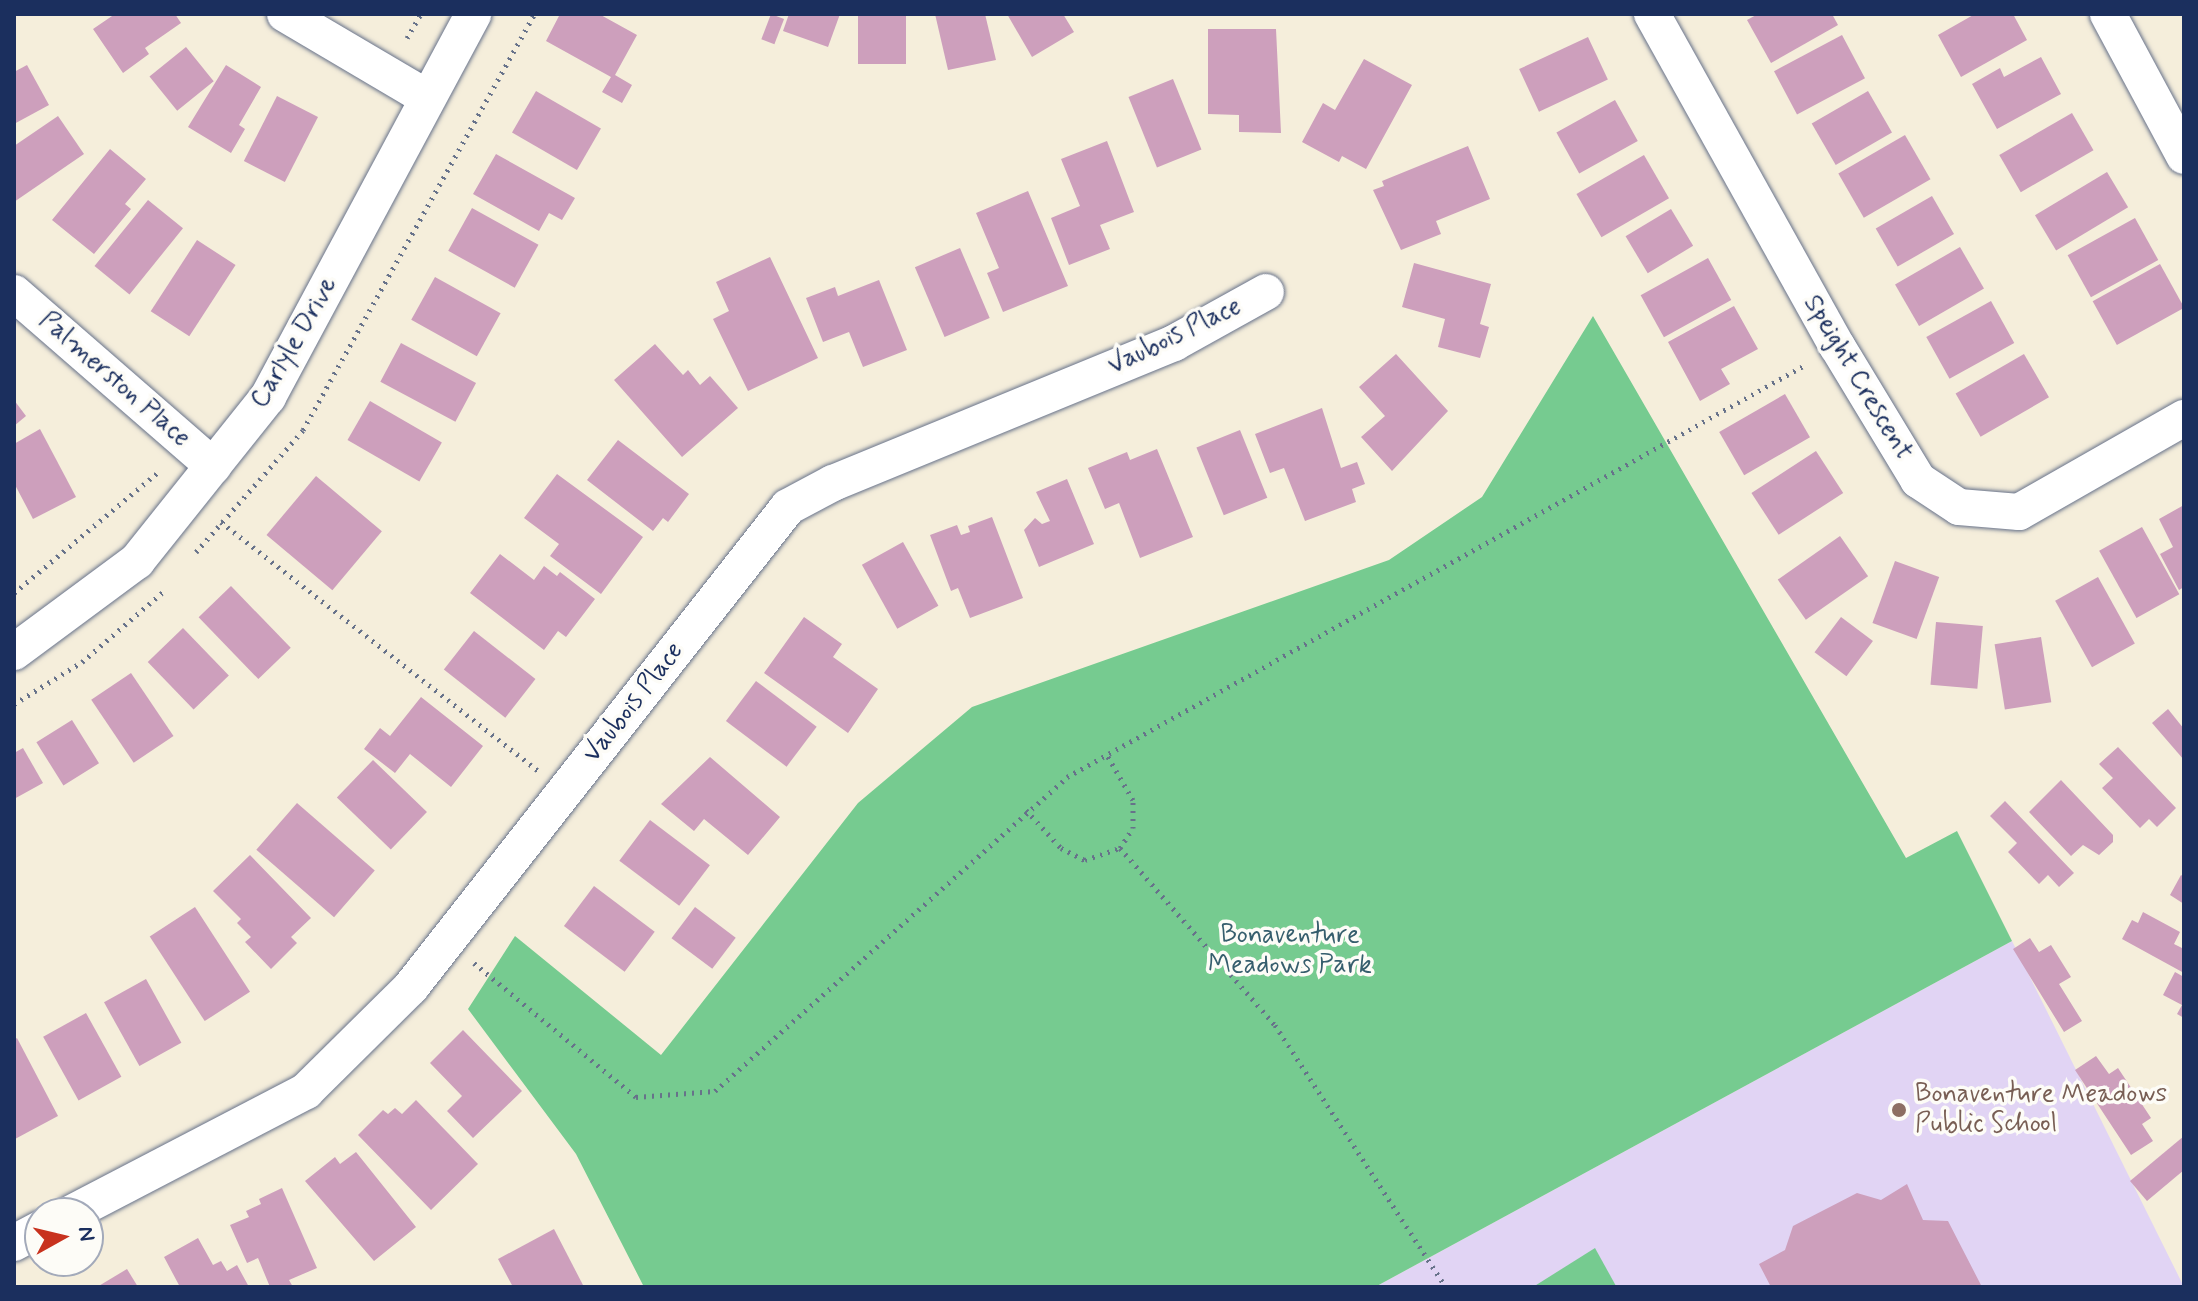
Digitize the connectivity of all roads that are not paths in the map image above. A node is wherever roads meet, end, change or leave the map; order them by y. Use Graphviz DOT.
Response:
graph roads {
  1 [pos="285,14"];
  2 [pos="473,14"];
  3 [pos="1652,14"];
  4 [pos="2108,14"];
  5 [pos="426,97"];
  6 [pos="2184,156"];
  7 [pos="1266,292"];
  8 [pos="14,293"];
  9 [pos="2184,418"];
  10 [pos="213,466"];
  11 [pos="14,652"];
  12 [pos="103,1197"];
  1 -- 5 [label="street"];
  2 -- 5 [label="street, Carlyle Drive"];
  3 -- 9 [label="street, Speight Crescent"];
  4 -- 6 [label="street"];
  5 -- 10 [label="street, Carlyle Drive"];
  7 -- 12 [label="street, Vaubois Place"];
  8 -- 10 [label="street, Palmerston Place"];
  10 -- 11 [label="street, Carlyle Drive"];
}
